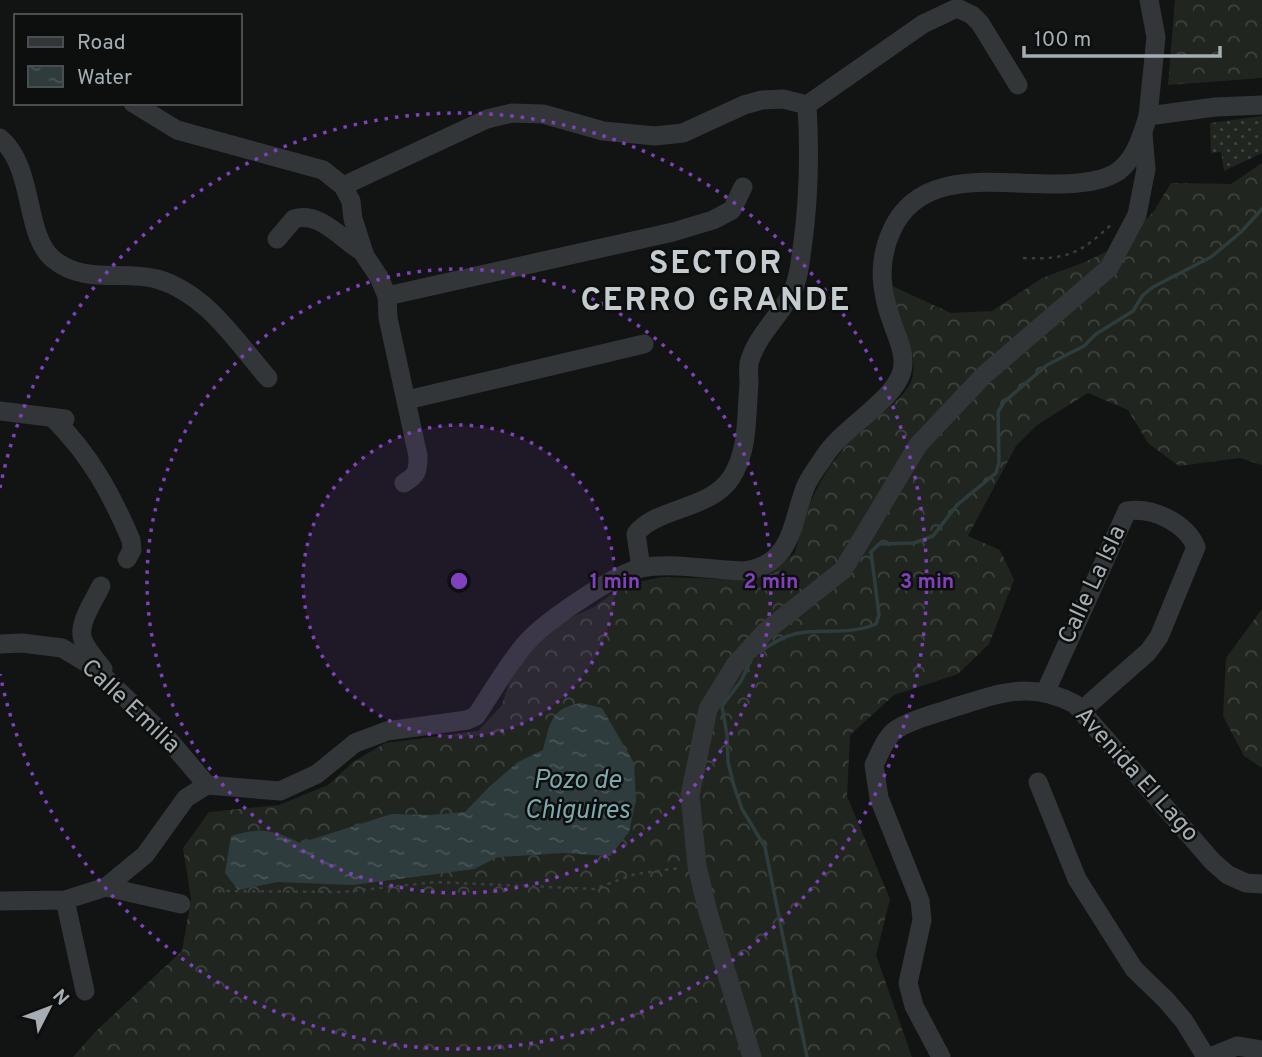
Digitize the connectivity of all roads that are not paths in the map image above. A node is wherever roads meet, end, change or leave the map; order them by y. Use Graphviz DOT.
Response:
graph roads {
  1 [pos="1149,0"];
  2 [pos="1018,85"];
  3 [pos="136,105"];
  4 [pos="807,105"];
  5 [pos="1262,105"];
  6 [pos="1146,125"];
  7 [pos="0,138"];
  8 [pos="343,186"];
  9 [pos="743,187"];
  10 [pos="277,239"];
  11 [pos="363,252"];
  12 [pos="387,296"];
  13 [pos="644,344"];
  14 [pos="268,378"];
  15 [pos="407,400"];
  16 [pos="0,411"];
  17 [pos="404,483"];
  18 [pos="127,559"];
  19 [pos="641,568"];
  20 [pos="101,586"];
  21 [pos="0,644"];
  22 [pos="108,680"];
  23 [pos="1045,693"];
  24 [pos="1081,711"];
  25 [pos="1038,782"];
  26 [pos="207,785"];
  27 [pos="1262,884"];
  28 [pos="106,887"];
  29 [pos="65,900"];
  30 [pos="0,901"];
  31 [pos="181,904"];
  32 [pos="85,991"];
  33 [pos="1262,1050"];
  34 [pos="752,1057"];
  35 [pos="942,1057"];
  36 [pos="1208,1057"];
  1 -- 6 [label="street"];
  2 -- 4 [label="street"];
  3 -- 8 [label="street"];
  4 -- 8 [label="street"];
  4 -- 19 [label="street"];
  5 -- 6 [label="street"];
  6 -- 19 [label="street"];
  6 -- 34 [label="street"];
  7 -- 14 [label="street"];
  8 -- 11 [label="street"];
  9 -- 12 [label="street"];
  10 -- 11 [label="street"];
  11 -- 12 [label="street"];
  12 -- 15 [label="street"];
  13 -- 15 [label="street"];
  15 -- 17 [label="street"];
  16 -- 18 [label="street"];
  19 -- 26 [label="street"];
  20 -- 22 [label="street"];
  21 -- 22 [label="street, Calle Emilia"];
  22 -- 26 [label="street, Calle Emilia"];
  23 -- 24 [label="street, Avenida El Lago"];
  23 -- 24 [label="street, Calle La Isla"];
  23 -- 35 [label="street, Avenida El Lago"];
  24 -- 27 [label="street, Avenida El Lago"];
  25 -- 36 [label="street"];
  26 -- 28 [label="street"];
  28 -- 29 [label="street"];
  28 -- 31 [label="street"];
  29 -- 30 [label="street"];
  29 -- 32 [label="street"];
  33 -- 36 [label="street"];
}
